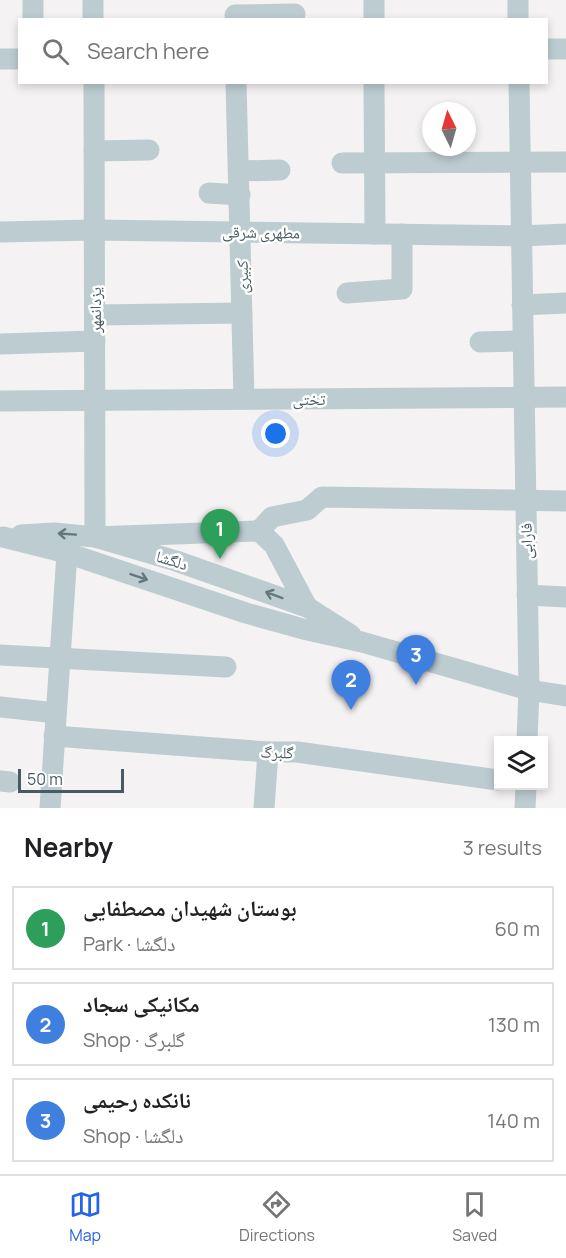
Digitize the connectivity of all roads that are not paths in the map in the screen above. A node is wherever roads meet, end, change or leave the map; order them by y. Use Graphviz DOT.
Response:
graph roads {
  1 [pos="33,0"];
  2 [pos="93,0"];
  3 [pos="374,0"];
  4 [pos="518,0"];
  5 [pos="235,11"];
  6 [pos="295,14"];
  7 [pos="33,18"];
  8 [pos="93,18"];
  9 [pos="374,18"];
  10 [pos="518,18"];
  11 [pos="548,49"];
  12 [pos="566,49"];
  13 [pos="0,59"];
  14 [pos="18,59"];
  15 [pos="94,84"];
  16 [pos="236,84"];
  17 [pos="374,84"];
  18 [pos="519,84"];
  19 [pos="149,150"];
  20 [pos="94,151"];
  21 [pos="375,162"];
  22 [pos="566,162"];
  23 [pos="342,163"];
  24 [pos="520,163"];
  25 [pos="280,170"];
  26 [pos="239,171"];
  27 [pos="208,193"];
  28 [pos="240,195"];
  29 [pos="94,230"];
  30 [pos="0,232"];
  31 [pos="241,232"];
  32 [pos="375,234"];
  33 [pos="402,234"];
  34 [pos="566,234"];
  35 [pos="521,236"];
  36 [pos="347,293"];
  37 [pos="566,303"];
  38 [pos="522,305"];
  39 [pos="242,314"];
  40 [pos="95,315"];
  41 [pos="95,341"];
  42 [pos="523,341"];
  43 [pos="480,342"];
  44 [pos="0,345"];
  45 [pos="566,397"];
  46 [pos="524,398"];
  47 [pos="244,399"];
  48 [pos="95,400"];
  49 [pos="0,401"];
  50 [pos="566,501"];
  51 [pos="525,502"];
  52 [pos="259,531"];
  53 [pos="1,537"];
  54 [pos="95,537"];
  55 [pos="67,553"];
  56 [pos="527,595"];
  57 [pos="566,597"];
  58 [pos="307,607"];
  59 [pos="362,642"];
  60 [pos="0,655"];
  61 [pos="60,658"];
  62 [pos="226,667"];
  63 [pos="529,690"];
  64 [pos="566,696"];
  65 [pos="0,707"];
  66 [pos="566,709"];
  67 [pos="56,712"];
  68 [pos="54,736"];
  69 [pos="527,736"];
  70 [pos="268,752"];
  71 [pos="494,779"];
  72 [pos="526,790"];
  73 [pos="50,808"];
  74 [pos="264,808"];
  75 [pos="525,808"];
  1 -- 7 [label="street"];
  2 -- 8 [label="street"];
  3 -- 9 [label="street"];
  4 -- 10 [label="street"];
  5 -- 6 [label="street"];
  11 -- 12 [label="street"];
  13 -- 14 [label="street"];
  15 -- 20 [label="street, یزدانمهر"];
  16 -- 26 [label="street, کبیری"];
  17 -- 21 [label="street"];
  18 -- 24 [label="street, فارابی"];
  19 -- 20 [label="street"];
  20 -- 29 [label="street, یزدانمهر"];
  21 -- 23 [label="street"];
  21 -- 24 [label="street"];
  21 -- 32 [label="street"];
  22 -- 24 [label="street"];
  24 -- 35 [label="street, فارابی"];
  25 -- 26 [label="street"];
  26 -- 28 [label="street, کبیری"];
  27 -- 28 [label="street"];
  28 -- 31 [label="street, کبیری"];
  29 -- 30 [label="street, مطهری شرقی"];
  29 -- 31 [label="street, مطهری شرقی"];
  29 -- 40 [label="street, یزدانمهر"];
  31 -- 32 [label="street, مطهری شرقی"];
  31 -- 39 [label="street, کبیری"];
  32 -- 33 [label="street, مطهری شرقی"];
  33 -- 35 [label="street, مطهری شرقی"];
  33 -- 36 [label="street"];
  34 -- 35 [label="street, مطهری شرقی"];
  35 -- 38 [label="street, فارابی"];
  37 -- 38 [label="street"];
  38 -- 42 [label="street, فارابی"];
  39 -- 40 [label="street"];
  39 -- 47 [label="street, کبیری"];
  40 -- 41 [label="street, یزدانمهر"];
  41 -- 44 [label="street"];
  41 -- 48 [label="street, یزدانمهر"];
  42 -- 43 [label="street"];
  42 -- 46 [label="street, فارابی"];
  45 -- 46 [label="street, تختی"];
  46 -- 47 [label="street, تختی"];
  46 -- 51 [label="street, فارابی"];
  47 -- 48 [label="street, تختی"];
  48 -- 49 [label="street, تختی"];
  48 -- 54 [label="street, یزدانمهر"];
  50 -- 51 [label="street"];
  51 -- 52 [label="street"];
  51 -- 56 [label="street, فارابی"];
  52 -- 54 [label="street"];
  52 -- 58 [label="street"];
  54 -- 53 [label="street, دلگشا, one-way"];
  53 -- 55 [label="street, دلگشا"];
  58 -- 54 [label="street, دلگشا, one-way"];
  55 -- 59 [label="street, دلگشا, one-way"];
  55 -- 61 [label="street"];
  56 -- 57 [label="street"];
  56 -- 63 [label="street, فارابی"];
  58 -- 59 [label="street, دلگشا"];
  59 -- 63 [label="street, دلگشا"];
  60 -- 61 [label="street"];
  61 -- 62 [label="street"];
  61 -- 67 [label="street"];
  63 -- 64 [label="street, دلگشا"];
  63 -- 66 [label="street, دلگشا"];
  63 -- 69 [label="street, فارابی"];
  65 -- 67 [label="street"];
  67 -- 68 [label="street"];
  68 -- 70 [label="street, گلبرگ"];
  68 -- 73 [label="street"];
  70 -- 71 [label="street, گلبرگ"];
  70 -- 74 [label="street"];
  72 -- 75 [label="street"];
}
